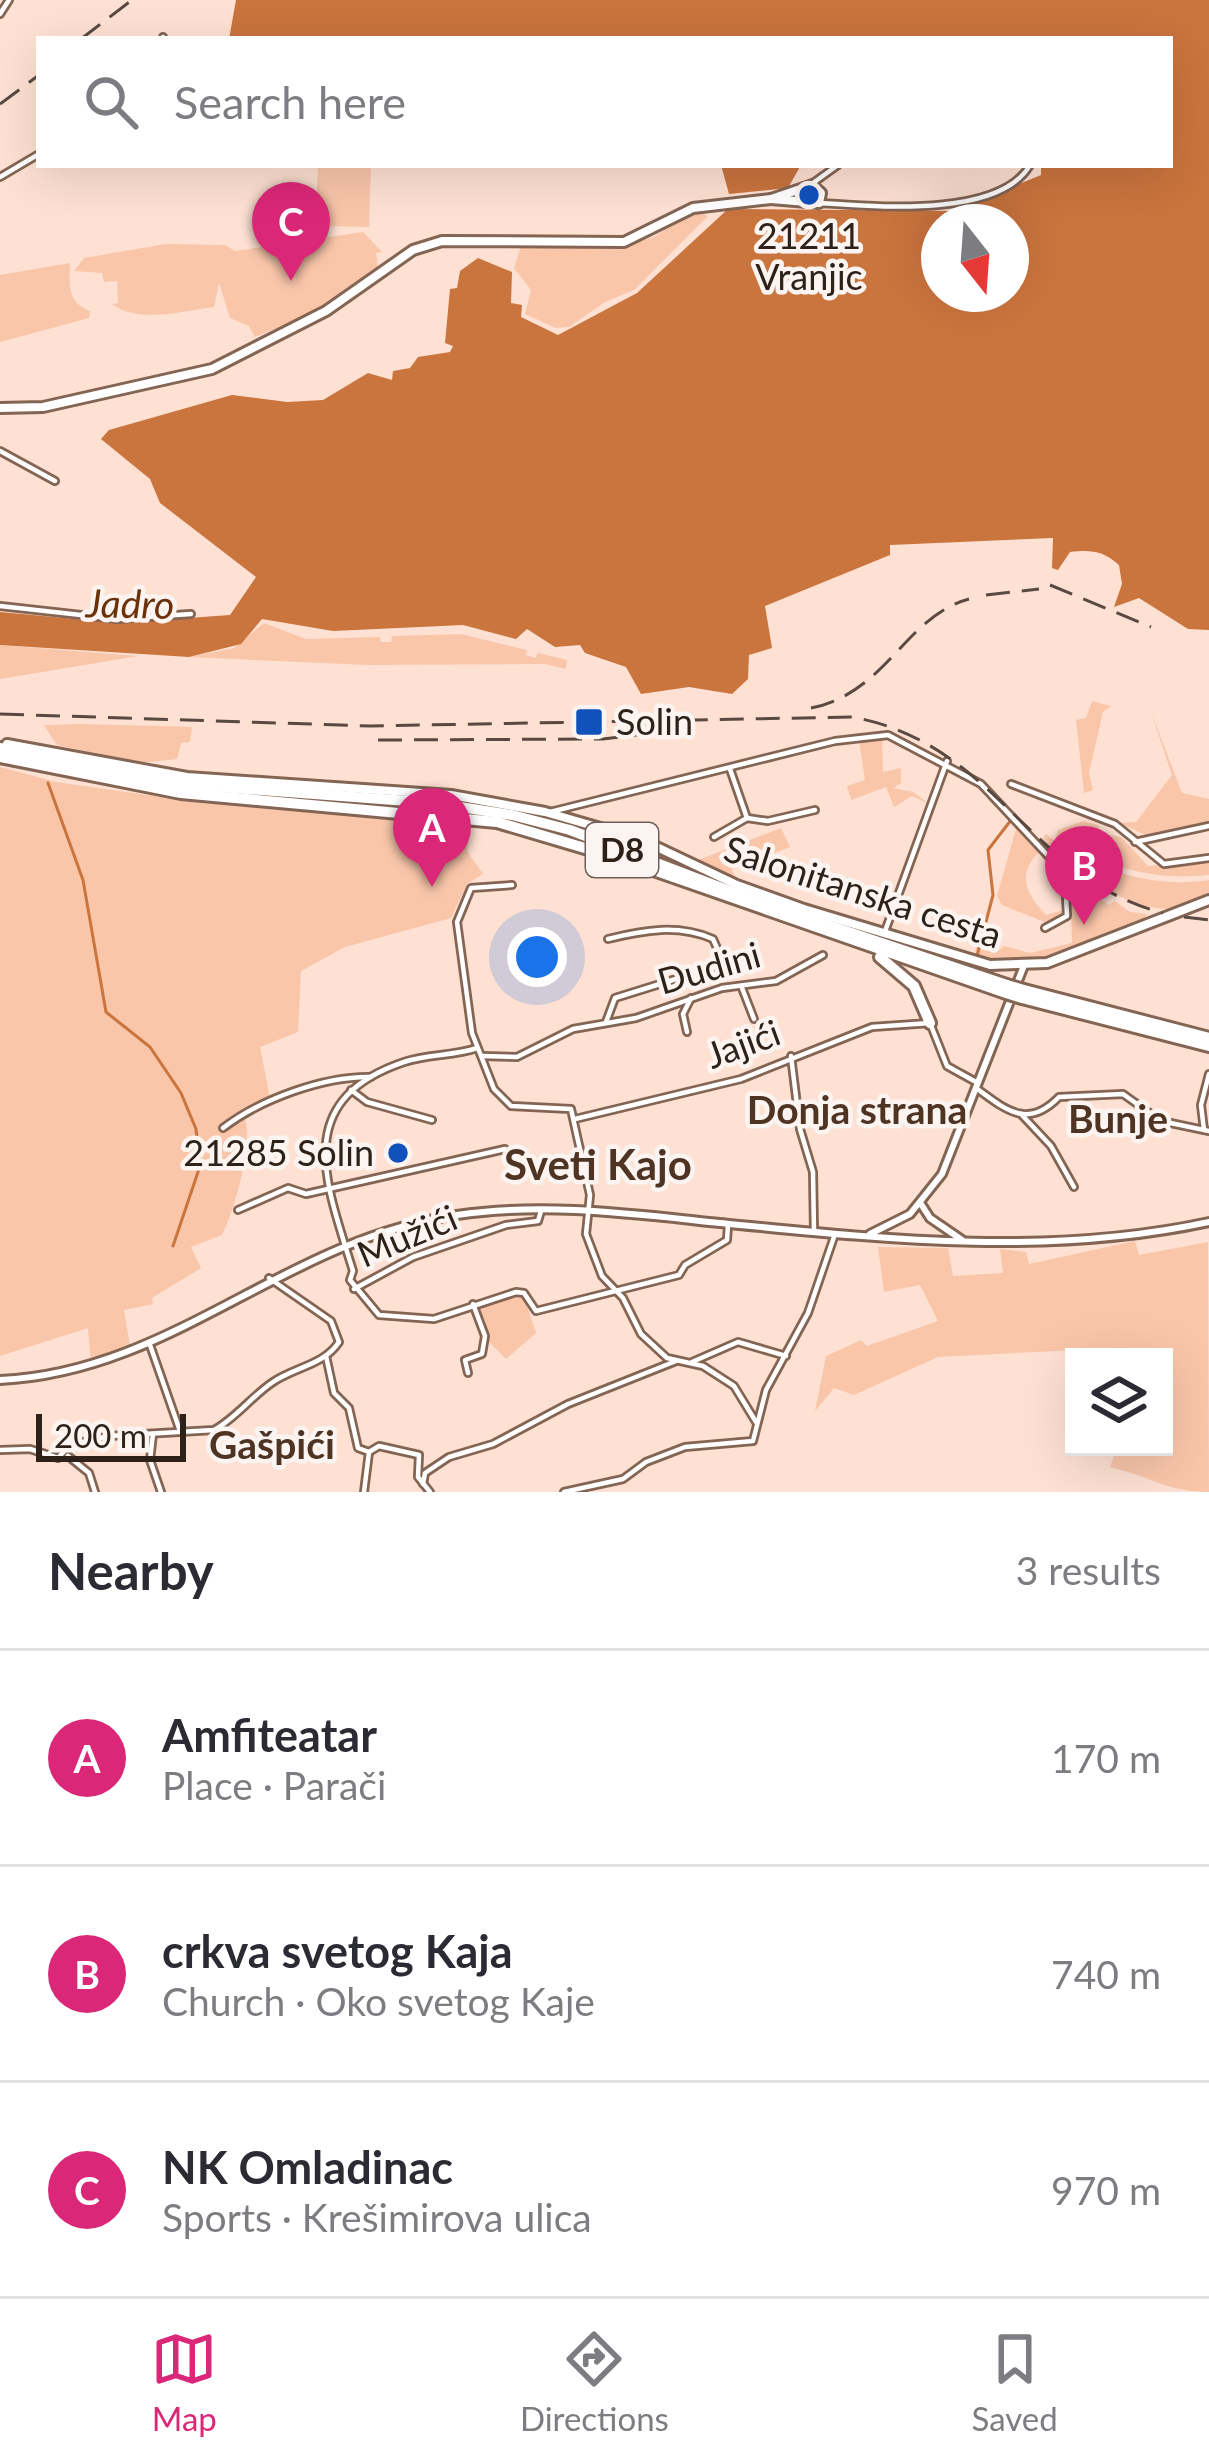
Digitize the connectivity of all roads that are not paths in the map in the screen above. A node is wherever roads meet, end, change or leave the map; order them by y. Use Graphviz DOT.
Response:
graph roads {
  1 [pos="9,0"];
  2 [pos="0,14"];
  3 [pos="36,156"];
  4 [pos="834,168"];
  5 [pos="1027,168"];
  6 [pos="0,177"];
  7 [pos="812,184"];
  8 [pos="771,199"];
  9 [pos="819,203"];
  10 [pos="0,408"];
  11 [pos="0,451"];
  12 [pos="55,481"];
  13 [pos="0,606"];
  14 [pos="190,614"];
  15 [pos="0,750"];
  16 [pos="947,761"];
  17 [pos="730,769"];
  18 [pos="1011,784"];
  19 [pos="575,804"];
  20 [pos="815,811"];
  21 [pos="545,812"];
  22 [pos="747,818"];
  23 [pos="574,820"];
  24 [pos="1209,826"];
  25 [pos="714,837"];
  26 [pos="1135,842"];
  27 [pos="1209,858"];
  28 [pos="512,885"];
  29 [pos="1209,900"];
  30 [pos="1045,928"];
  31 [pos="884,934"];
  32 [pos="608,939"];
  33 [pos="851,942"];
  34 [pos="823,955"];
  35 [pos="1023,968"];
  36 [pos="742,988"];
  37 [pos="1008,989"];
  38 [pos="691,998"];
  39 [pos="754,1019"];
  40 [pos="606,1022"];
  41 [pos="930,1023"];
  42 [pos="687,1032"];
  43 [pos="1209,1042"];
  44 [pos="477,1048"];
  45 [pos="790,1055"];
  46 [pos="482,1056"];
  47 [pos="1209,1074"];
  48 [pos="371,1077"];
  49 [pos="977,1086"];
  50 [pos="351,1090"];
  51 [pos="1021,1114"];
  52 [pos="575,1119"];
  53 [pos="432,1120"];
  54 [pos="224,1128"];
  55 [pos="1207,1131"];
  56 [pos="506,1149"];
  57 [pos="1074,1186"];
  58 [pos="330,1188"];
  59 [pos="921,1204"];
  60 [pos="541,1209"];
  61 [pos="238,1210"];
  62 [pos="587,1211"];
  63 [pos="1209,1222"];
  64 [pos="727,1223"];
  65 [pos="814,1232"];
  66 [pos="835,1234"];
  67 [pos="861,1236"];
  68 [pos="965,1242"];
  69 [pos="345,1245"];
  70 [pos="268,1279"];
  71 [pos="354,1288"];
  72 [pos="616,1291"];
  73 [pos="473,1304"];
  74 [pos="150,1345"];
  75 [pos="326,1356"];
  76 [pos="786,1356"];
  77 [pos="676,1361"];
  78 [pos="686,1364"];
  79 [pos="468,1373"];
  80 [pos="0,1380"];
  81 [pos="755,1422"];
  82 [pos="180,1431"];
  83 [pos="153,1434"];
  84 [pos="0,1450"];
  85 [pos="369,1452"];
  86 [pos="65,1455"];
  87 [pos="423,1484"];
  88 [pos="95,1492"];
  89 [pos="161,1492"];
  90 [pos="364,1492"];
  91 [pos="430,1492"];
  92 [pos="564,1492"];
  1 -- 2 [label="street"];
  3 -- 6 [label="street"];
  4 -- 7 [label="street"];
  5 -- 9 [label="street"];
  7 -- 8 [label="main road"];
  7 -- 9 [label="main road"];
  8 -- 9 [label="main road"];
  8 -- 10 [label="main road"];
  11 -- 12 [label="street"];
  13 -- 14 [label="street"];
  15 -- 21 [label="main road, Salonitanska cesta"];
  15 -- 33 [label="highway, D8"];
  15 -- 37 [label="highway, D8"];
  16 -- 17 [label="street"];
  16 -- 30 [label="street"];
  16 -- 31 [label="street"];
  17 -- 19 [label="street"];
  17 -- 22 [label="street"];
  18 -- 26 [label="street"];
  19 -- 21 [label="street"];
  19 -- 23 [label="street"];
  20 -- 22 [label="street"];
  21 -- 23 [label="main road, Salonitanska cesta"];
  22 -- 25 [label="street"];
  23 -- 31 [label="main road, Salonitanska cesta"];
  24 -- 26 [label="street"];
  26 -- 27 [label="street"];
  28 -- 44 [label="street"];
  29 -- 35 [label="main road, Salonitanska cesta"];
  31 -- 35 [label="main road, Salonitanska cesta"];
  32 -- 40 [label="street, Dudini"];
  33 -- 37 [label="highway, D8"];
  33 -- 41 [label="highway"];
  34 -- 36 [label="street, Dudini"];
  35 -- 49 [label="street"];
  36 -- 38 [label="street, Dudini"];
  36 -- 39 [label="street"];
  37 -- 43 [label="highway, D8, bridge"];
  38 -- 40 [label="street, Dudini"];
  38 -- 42 [label="street"];
  40 -- 46 [label="street, Dudini"];
  41 -- 45 [label="street, Jajići"];
  41 -- 49 [label="street"];
  44 -- 46 [label="street"];
  44 -- 48 [label="street"];
  45 -- 52 [label="street, Jajići"];
  45 -- 65 [label="street"];
  46 -- 52 [label="street"];
  47 -- 55 [label="street"];
  48 -- 50 [label="street"];
  48 -- 54 [label="street"];
  49 -- 51 [label="street"];
  49 -- 59 [label="street"];
  50 -- 53 [label="street"];
  50 -- 58 [label="street"];
  51 -- 55 [label="street"];
  51 -- 57 [label="street"];
  52 -- 62 [label="street"];
  56 -- 58 [label="street"];
  58 -- 61 [label="street"];
  58 -- 69 [label="street"];
  59 -- 67 [label="street"];
  59 -- 68 [label="street"];
  60 -- 62 [label="street"];
  60 -- 69 [label="street"];
  60 -- 71 [label="street, Mužići"];
  62 -- 64 [label="street"];
  62 -- 72 [label="street"];
  63 -- 68 [label="street"];
  64 -- 65 [label="street"];
  64 -- 72 [label="street"];
  65 -- 66 [label="street"];
  66 -- 67 [label="street"];
  66 -- 76 [label="street"];
  67 -- 68 [label="street"];
  69 -- 70 [label="street"];
  69 -- 71 [label="street"];
  70 -- 74 [label="street"];
  70 -- 75 [label="street"];
  71 -- 73 [label="street"];
  72 -- 73 [label="street"];
  72 -- 77 [label="street"];
  73 -- 79 [label="street"];
  74 -- 80 [label="street"];
  74 -- 82 [label="street"];
  75 -- 82 [label="street"];
  75 -- 85 [label="street"];
  76 -- 78 [label="street"];
  76 -- 81 [label="street"];
  77 -- 78 [label="street"];
  77 -- 87 [label="street"];
  78 -- 81 [label="street"];
  81 -- 92 [label="street"];
  82 -- 83 [label="street"];
  83 -- 86 [label="street"];
  83 -- 89 [label="street"];
  84 -- 86 [label="street"];
  85 -- 87 [label="street"];
  85 -- 90 [label="street"];
  86 -- 88 [label="street"];
  87 -- 91 [label="street"];
}
